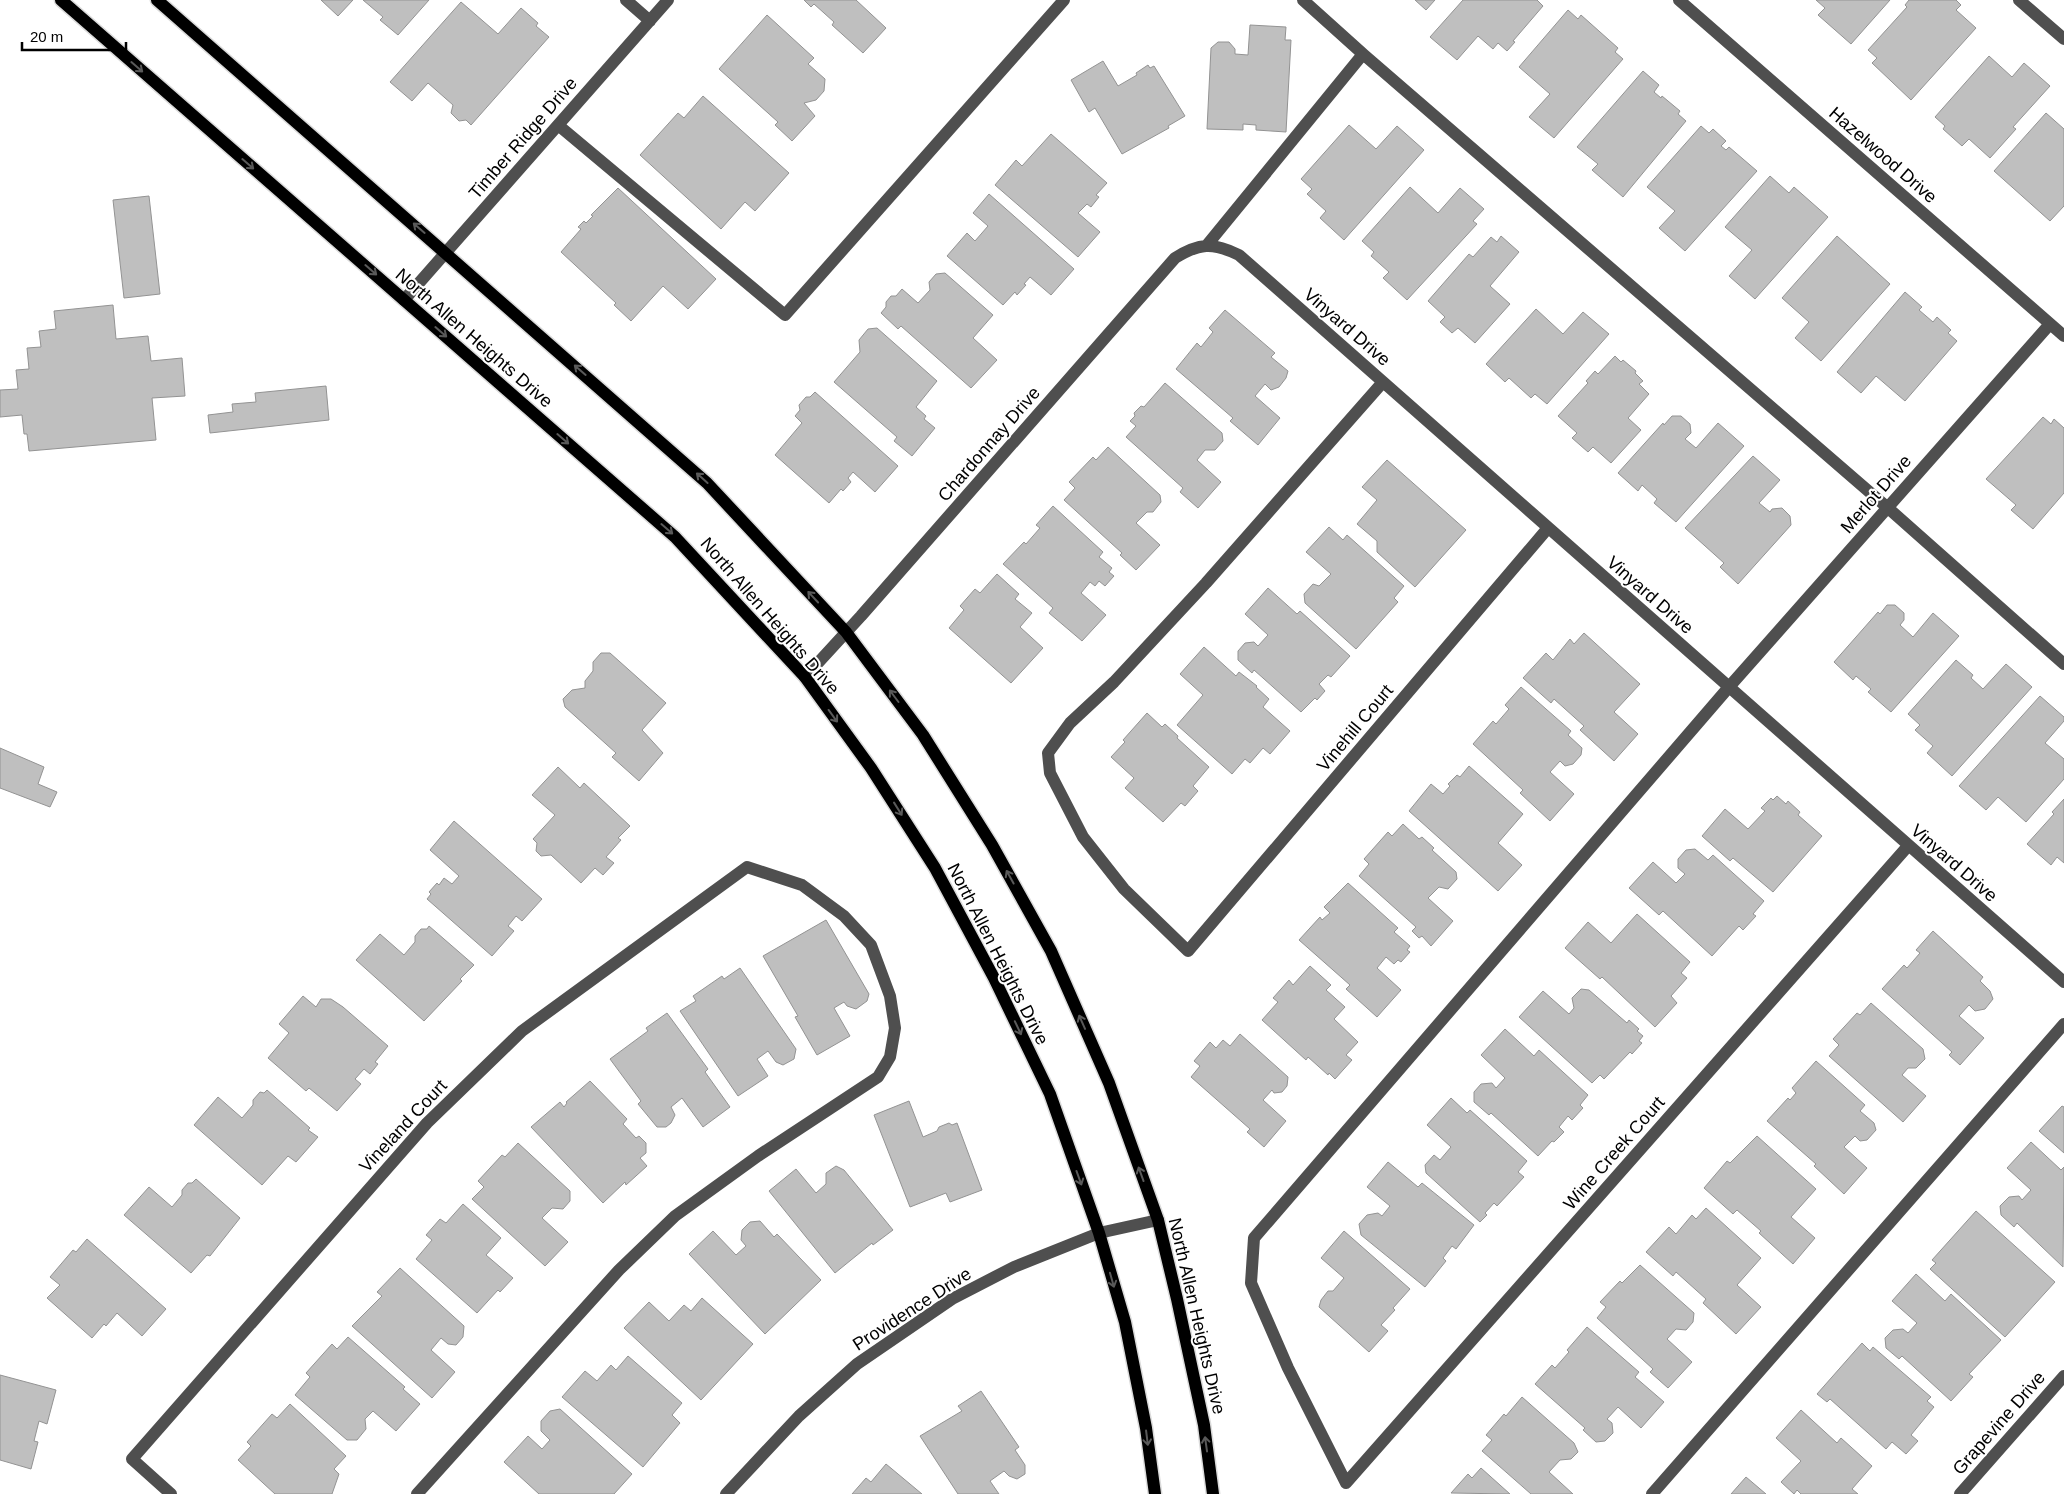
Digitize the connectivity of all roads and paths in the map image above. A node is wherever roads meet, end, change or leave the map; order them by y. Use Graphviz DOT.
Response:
graph roads {
  1 [pos="61,0"];
  2 [pos="157,0"];
  3 [pos="626,0"];
  4 [pos="668,0"];
  5 [pos="1064,0"];
  6 [pos="1304,0"];
  7 [pos="1679,0"];
  8 [pos="2019,0"];
  9 [pos="650,21"];
  10 [pos="2064,39"];
  11 [pos="1363,54"];
  12 [pos="558,125"];
  13 [pos="1207,245"];
  14 [pos="446,252"];
  15 [pos="404,300"];
  16 [pos="2050,324"];
  17 [pos="2064,336"];
  18 [pos="1384,382"];
  19 [pos="1888,508"];
  20 [pos="1548,528"];
  21 [pos="846,632"];
  22 [pos="2064,664"];
  23 [pos="804,677"];
  24 [pos="1728,687"];
  25 [pos="1908,846"];
  26 [pos="2064,982"];
  27 [pos="2064,1024"];
  28 [pos="1158,1220"];
  29 [pos="1099,1233"];
  30 [pos="2064,1376"];
  31 [pos="1346,1483"];
  32 [pos="171,1494"];
  33 [pos="417,1494"];
  34 [pos="726,1494"];
  35 [pos="1155,1494"];
  36 [pos="1213,1494"];
  37 [pos="1652,1494"];
  38 [pos="1960,1494"];
  1 -- 15 [label="main road, North Allen Heights Drive, one-way"];
  14 -- 2 [label="main road, North Allen Heights Drive, one-way"];
  3 -- 9 [label="street"];
  4 -- 9 [label="street, Timber Ridge Drive"];
  5 -- 12 [label="street"];
  6 -- 11 [label="street"];
  7 -- 16 [label="street, Hazelwood Drive"];
  8 -- 10 [label="street"];
  9 -- 12 [label="street, Timber Ridge Drive"];
  11 -- 13 [label="street"];
  11 -- 19 [label="street"];
  12 -- 14 [label="street, Timber Ridge Drive"];
  13 -- 18 [label="street, Vinyard Drive"];
  13 -- 21 [label="street, Chardonnay Drive"];
  14 -- 15 [label="street, Timber Ridge Drive"];
  21 -- 14 [label="main road, North Allen Heights Drive, one-way"];
  15 -- 23 [label="main road, North Allen Heights Drive, one-way"];
  16 -- 17 [label="street, Hazelwood Drive"];
  16 -- 19 [label="street, Merlot Drive"];
  18 -- 20 [label="street, Vinyard Drive"];
  18 -- 20 [label="street, Vinehill Court"];
  19 -- 22 [label="street"];
  19 -- 24 [label="street, Merlot Drive"];
  20 -- 24 [label="street, Vinyard Drive"];
  21 -- 23 [label="street, Chardonnay Drive"];
  28 -- 21 [label="main road, North Allen Heights Drive, one-way"];
  23 -- 29 [label="main road, North Allen Heights Drive, one-way"];
  24 -- 25 [label="street, Vinyard Drive"];
  24 -- 31 [label="street, Merlot Drive"];
  25 -- 26 [label="street, Vinyard Drive"];
  25 -- 31 [label="street, Wine Creek Court"];
  27 -- 37 [label="street"];
  28 -- 29 [label="street, Providence Drive"];
  36 -- 28 [label="main road, North Allen Heights Drive, one-way"];
  29 -- 34 [label="street, Providence Drive"];
  29 -- 35 [label="main road, North Allen Heights Drive, one-way"];
  30 -- 38 [label="street, Grapevine Drive"];
  32 -- 33 [label="street, Vineland Court"];
}
